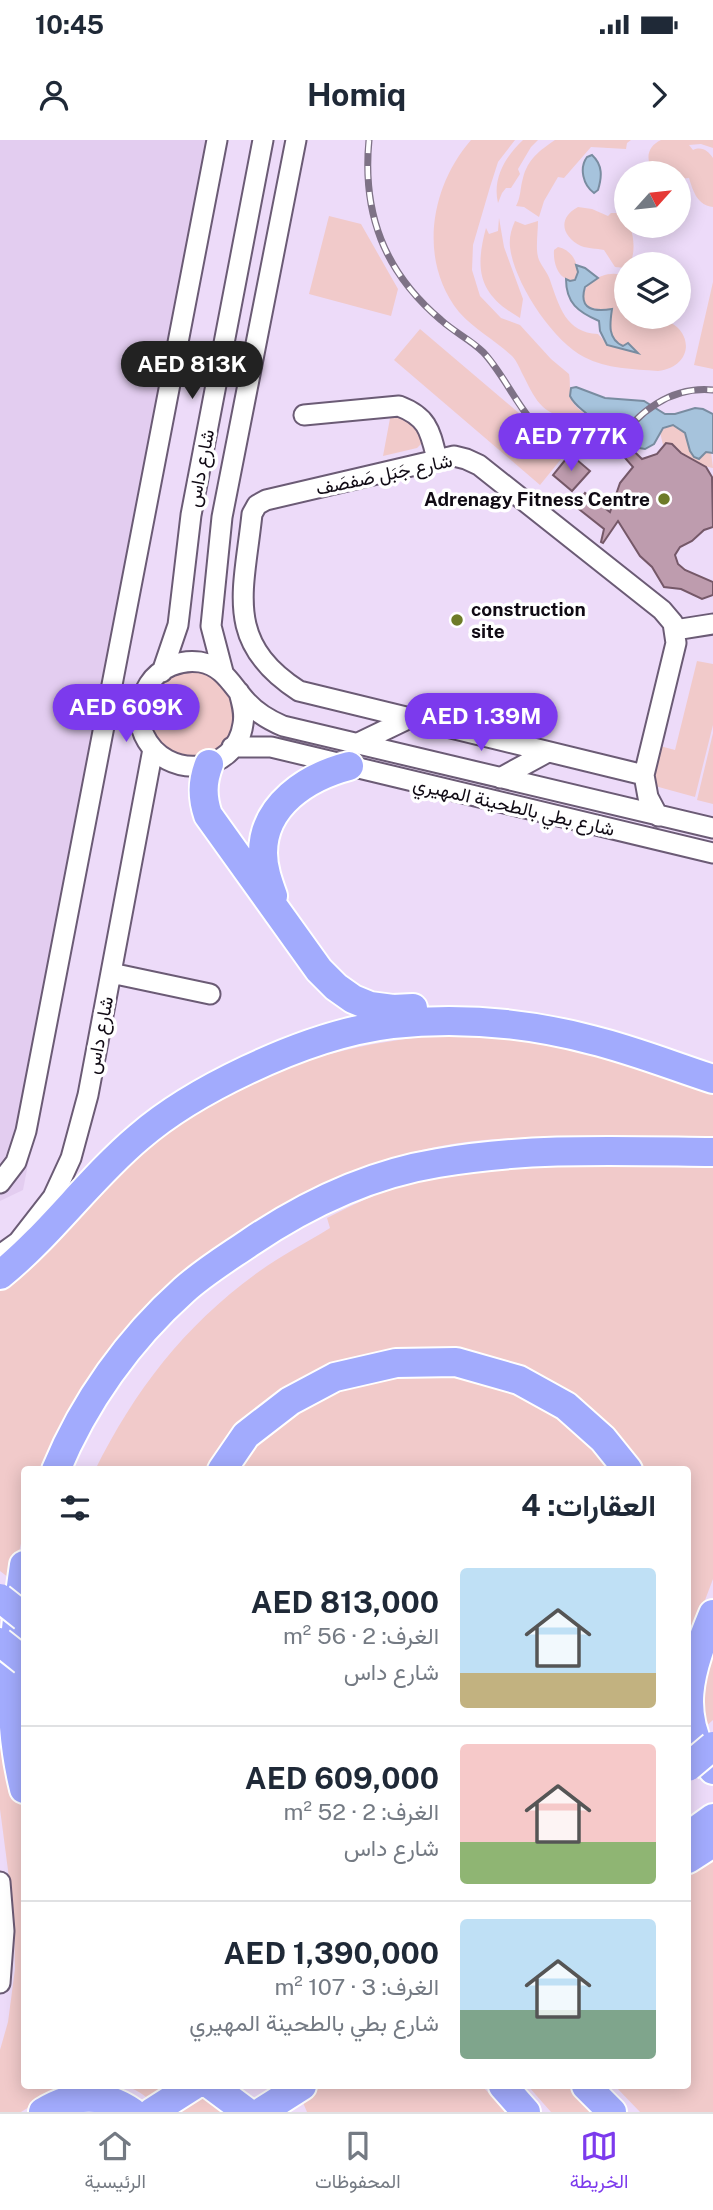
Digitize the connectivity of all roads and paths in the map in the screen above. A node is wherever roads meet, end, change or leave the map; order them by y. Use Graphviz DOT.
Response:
graph roads {
  1 [pos="217,140"];
  2 [pos="263,140"];
  3 [pos="296,140"];
  4 [pos="304,415"];
  5 [pos="437,459"];
  6 [pos="261,502"];
  7 [pos="222,521"];
  8 [pos="250,533"];
  9 [pos="713,624"];
  10 [pos="675,630"];
  11 [pos="162,672"];
  12 [pos="223,673"];
  13 [pos="240,692"];
  14 [pos="365,707"];
  15 [pos="410,718"];
  16 [pos="504,741"];
  17 [pos="232,747"];
  18 [pos="153,749"];
  19 [pos="548,751"];
  20 [pos="353,755"];
  21 [pos="209,764"];
  22 [pos="644,775"];
  23 [pos="500,778"];
  24 [pos="658,816"];
  25 [pos="713,828"];
  26 [pos="713,853"];
  27 [pos="279,915"];
  28 [pos="111,973"];
  29 [pos="210,994"];
  30 [pos="668,1064"];
  31 [pos="713,1079"];
  32 [pos="713,1152"];
  33 [pos="0,1183"];
  34 [pos="0,1255"];
  35 [pos="0,1275"];
  36 [pos="58,1466"];
  37 [pos="225,1466"];
  38 [pos="625,1466"];
  39 [pos="21,1589"];
  40 [pos="0,1598"];
  41 [pos="713,1614"];
  42 [pos="21,1615"];
  43 [pos="0,1642"];
  44 [pos="21,1659"];
  45 [pos="691,1672"];
  46 [pos="691,1712"];
  47 [pos="713,1746"];
  48 [pos="691,1764"];
  49 [pos="21,1769"];
  50 [pos="713,1770"];
  51 [pos="713,1818"];
  52 [pos="691,1834"];
  53 [pos="713,1843"];
  54 [pos="691,1857"];
  55 [pos="0,1882"];
  56 [pos="0,1983"];
  57 [pos="216,2089"];
  58 [pos="298,2089"];
  59 [pos="506,2089"];
  60 [pos="589,2089"];
  61 [pos="43,2112"];
  62 [pos="132,2112"];
  63 [pos="247,2112"];
  64 [pos="261,2112"];
  65 [pos="526,2112"];
  66 [pos="612,2112"];
  1 -- 33 [label="street"];
  2 -- 11 [label="street, شارع داس"];
  3 -- 7 [label="street, شارع داس"];
  4 -- 5 [label="street"];
  5 -- 6 [label="street, شارع جَبَل صَفصَف"];
  5 -- 10 [label="street, شارع جَبَل صَفصَف"];
  6 -- 7 [label="street, شارع جَبَل صَفصَف"];
  6 -- 8 [label="street"];
  7 -- 8 [label="street"];
  7 -- 12 [label="street, شارع داس"];
  8 -- 14 [label="street"];
  9 -- 10 [label="street"];
  10 -- 22 [label="street"];
  11 -- 12 [label="street"];
  11 -- 18 [label="street"];
  12 -- 13 [label="street"];
  13 -- 17 [label="street"];
  13 -- 20 [label="street, شارع بطي بالطحينة المهيري"];
  14 -- 15 [label="street"];
  14 -- 20 [label="street"];
  15 -- 16 [label="street"];
  15 -- 20 [label="street"];
  16 -- 19 [label="street"];
  16 -- 23 [label="street"];
  17 -- 20 [label="street, شارع بطي بالطحينة المهيري"];
  17 -- 21 [label="street"];
  18 -- 21 [label="street"];
  18 -- 28 [label="street, شارع داس"];
  19 -- 22 [label="street"];
  19 -- 23 [label="street"];
  20 -- 23 [label="street, شارع بطي بالطحينة المهيري"];
  20 -- 26 [label="street, شارع بطي بالطحينة المهيري"];
  20 -- 27 [label="highway"];
  21 -- 27 [label="highway"];
  22 -- 24 [label="street"];
  23 -- 24 [label="street, شارع بطي بالطحينة المهيري"];
  24 -- 25 [label="street, شارع بطي بالطحينة المهيري"];
  27 -- 30 [label="highway"];
  28 -- 29 [label="street"];
  28 -- 34 [label="street, شارع داس"];
  30 -- 31 [label="highway"];
  30 -- 35 [label="highway"];
  32 -- 36 [label="highway"];
  37 -- 38 [label="highway"];
  39 -- 49 [label="highway"];
  40 -- 42 [label="highway, bridge"];
  41 -- 45 [label="highway"];
  43 -- 44 [label="highway, bridge"];
  46 -- 50 [label="highway"];
  47 -- 48 [label="highway, bridge"];
  51 -- 52 [label="highway"];
  53 -- 54 [label="highway"];
  55 -- 56 [label="street"];
  57 -- 63 [label="highway"];
  58 -- 64 [label="highway"];
  59 -- 65 [label="highway"];
  60 -- 66 [label="highway"];
  61 -- 62 [label="highway"];
}
